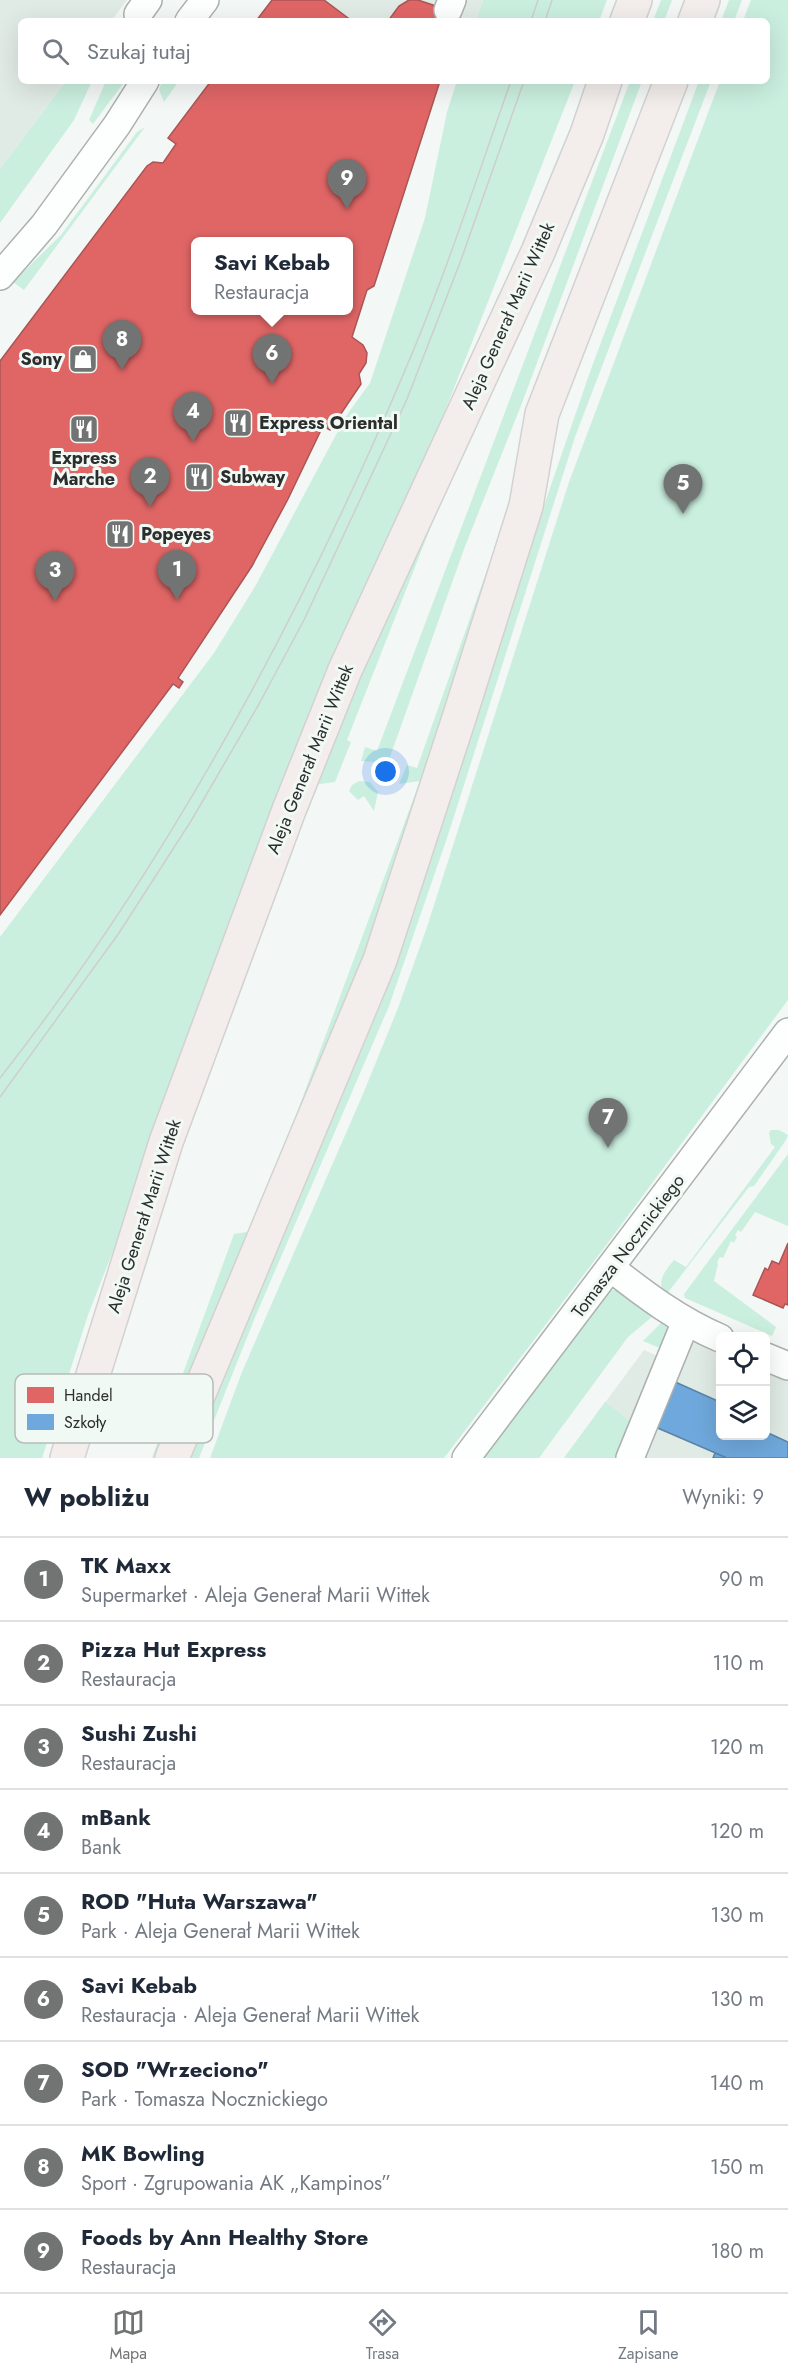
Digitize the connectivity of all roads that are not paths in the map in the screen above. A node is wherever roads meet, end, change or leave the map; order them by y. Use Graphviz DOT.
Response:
graph roads {
  1 [pos="205,0"];
  2 [pos="635,0"];
  3 [pos="703,0"];
  4 [pos="191,18"];
  5 [pos="628,18"];
  6 [pos="695,18"];
  7 [pos="143,84"];
  8 [pos="604,84"];
  9 [pos="670,84"];
  10 [pos="0,276"];
  11 [pos="788,1032"];
  12 [pos="611,1268"];
  13 [pos="686,1321"];
  14 [pos="716,1336"];
  15 [pos="770,1359"];
  16 [pos="788,1366"];
  17 [pos="93,1374"];
  18 [pos="207,1374"];
  19 [pos="72,1443"];
  20 [pos="178,1443"];
  21 [pos="67,1458"];
  22 [pos="172,1458"];
  23 [pos="466,1458"];
  24 [pos="630,1458"];
  1 -- 4 [label="street"];
  2 -- 5 [label="main road"];
  3 -- 6 [label="main road"];
  7 -- 10 [label="street"];
  8 -- 17 [label="main road, Aleja Generał Marii Wittek"];
  9 -- 18 [label="main road"];
  11 -- 12 [label="street, Tomasza Nocznickiego"];
  12 -- 13 [label="street"];
  12 -- 23 [label="street, Tomasza Nocznickiego"];
  13 -- 14 [label="street"];
  13 -- 24 [label="street"];
  15 -- 16 [label="street"];
  19 -- 21 [label="main road, Aleja Generał Marii Wittek"];
  20 -- 22 [label="main road"];
}
